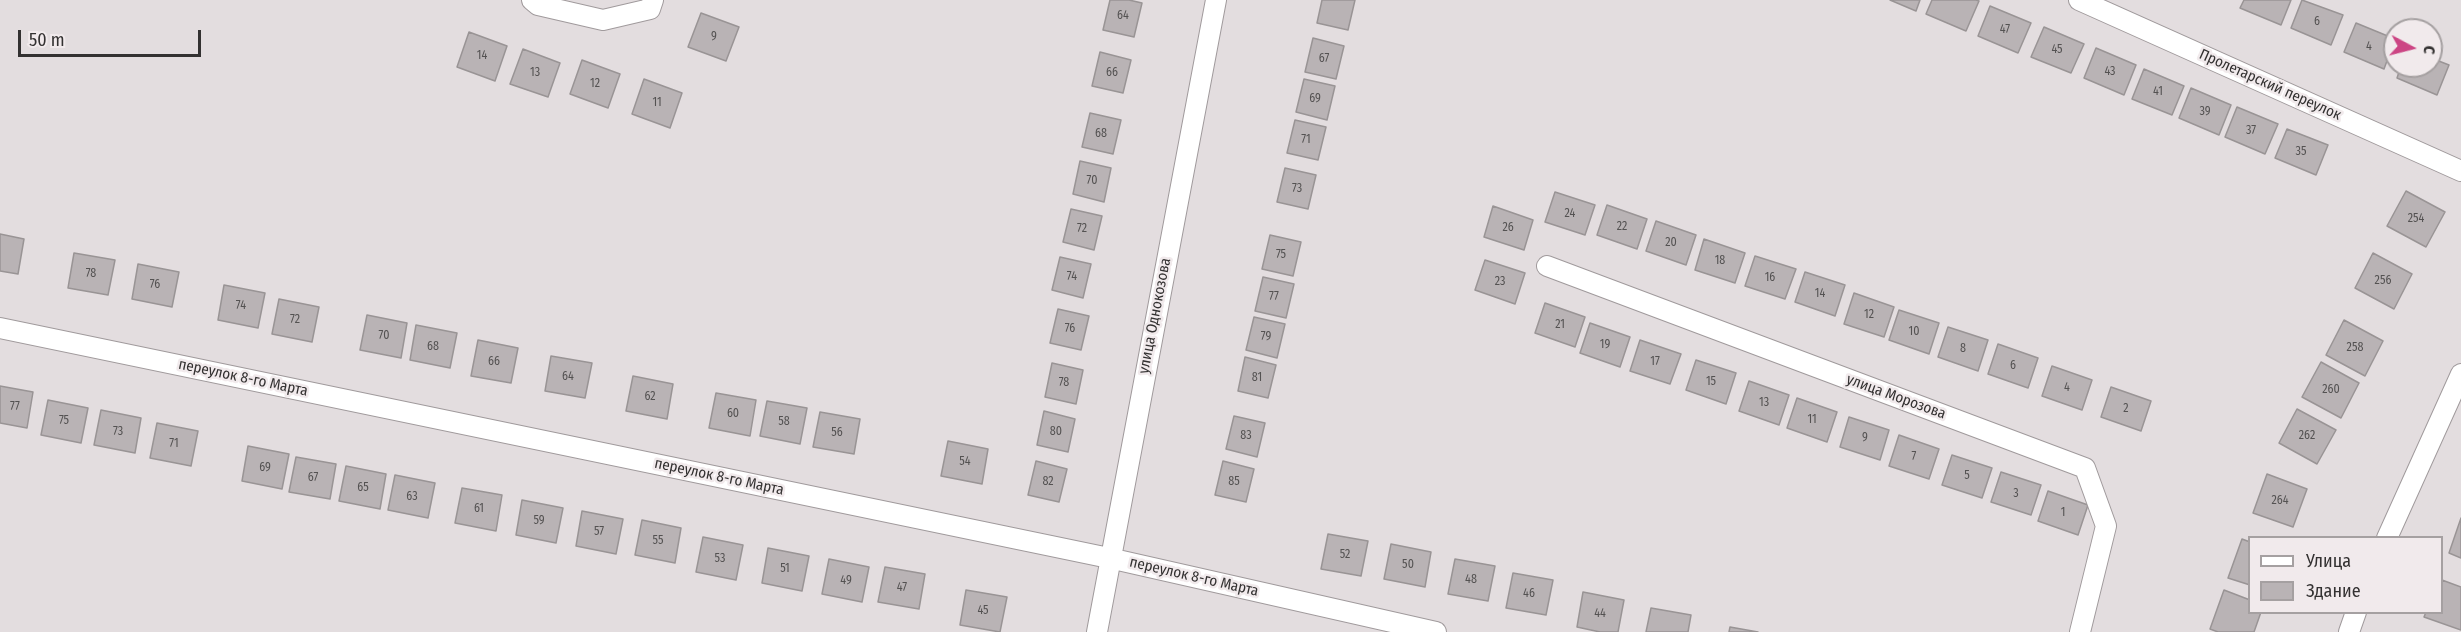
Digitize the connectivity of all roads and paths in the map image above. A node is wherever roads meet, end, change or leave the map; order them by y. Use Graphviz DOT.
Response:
graph roads {
  1 [pos="532,0"];
  2 [pos="653,0"];
  3 [pos="1216,0"];
  4 [pos="2079,0"];
  5 [pos="2461,171"];
  6 [pos="1547,266"];
  7 [pos="0,328"];
  8 [pos="2461,374"];
  9 [pos="2387,536"];
  10 [pos="1109,558"];
  11 [pos="2355,614"];
  12 [pos="1097,632"];
  13 [pos="1436,632"];
  14 [pos="2080,632"];
  15 [pos="2349,632"];
  1 -- 2 [label="street"];
  3 -- 10 [label="street, улица Однокозова"];
  4 -- 5 [label="street, Пролетарский переулок"];
  6 -- 14 [label="street, улица Морозова"];
  7 -- 10 [label="street, переулок 8-го Марта"];
  8 -- 9 [label="street"];
  10 -- 12 [label="street, улица Однокозова"];
  10 -- 13 [label="street, переулок 8-го Марта"];
  11 -- 15 [label="street"];
}
